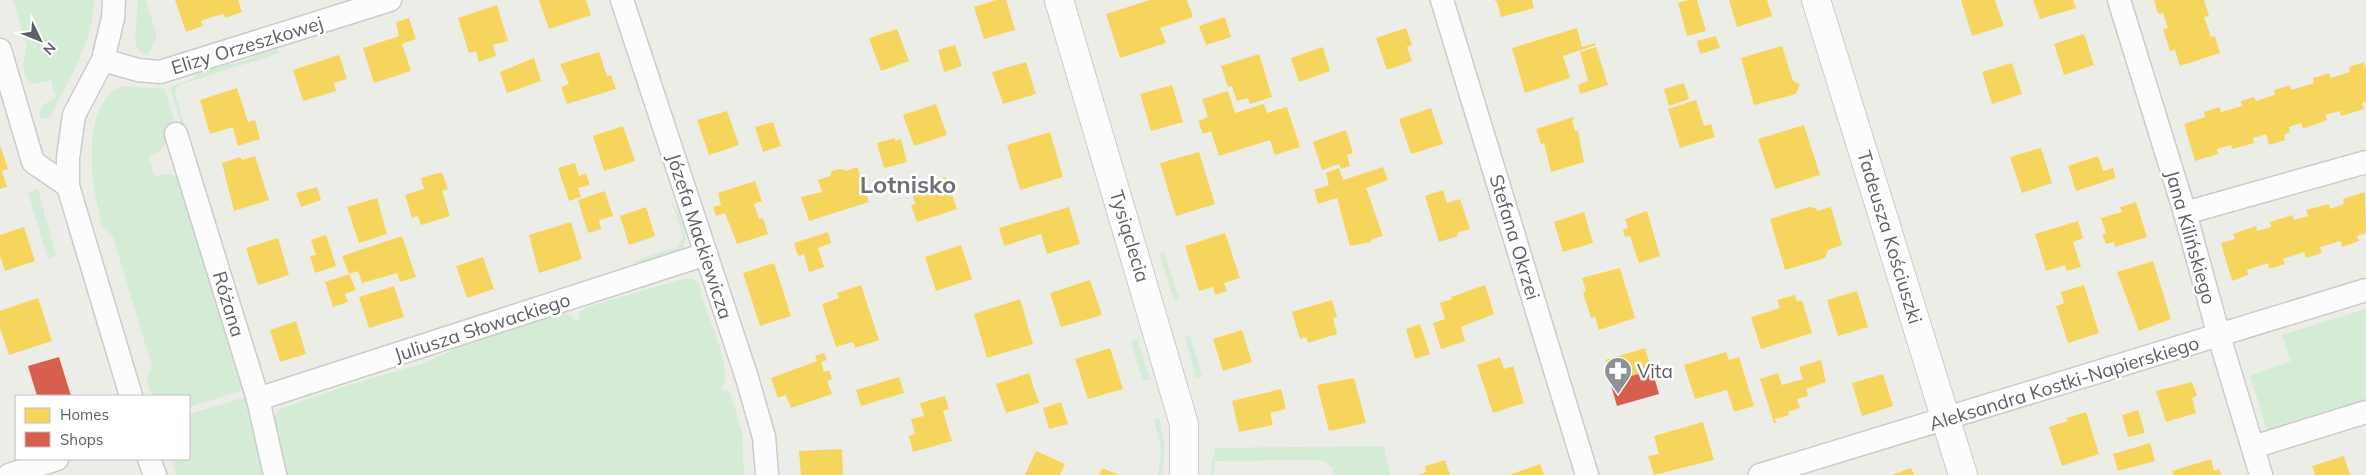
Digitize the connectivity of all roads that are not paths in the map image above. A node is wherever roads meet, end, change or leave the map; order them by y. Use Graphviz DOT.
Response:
graph roads {
  1 [pos="114,0"];
  2 [pos="390,0"];
  3 [pos="622,0"];
  4 [pos="1059,0"];
  5 [pos="1442,0"];
  6 [pos="1816,0"];
  7 [pos="2119,0"];
  8 [pos="0,50"];
  9 [pos="103,60"];
  10 [pos="176,134"];
  11 [pos="2366,162"];
  12 [pos="68,186"];
  13 [pos="2185,213"];
  14 [pos="706,254"];
  15 [pos="2366,290"];
  16 [pos="2219,336"];
  17 [pos="131,395"];
  18 [pos="258,399"];
  19 [pos="2366,412"];
  20 [pos="1946,419"];
  21 [pos="2253,447"];
  22 [pos="53,460"];
  23 [pos="149,460"];
  24 [pos="9,475"];
  25 [pos="155,475"];
  26 [pos="275,475"];
  27 [pos="767,475"];
  28 [pos="1184,475"];
  29 [pos="1587,475"];
  30 [pos="1760,475"];
  31 [pos="1963,475"];
  32 [pos="2261,475"];
  1 -- 9 [label="street"];
  2 -- 9 [label="street, Elizy Orzeszkowej"];
  3 -- 14 [label="street, Józefa Mackiewicza"];
  4 -- 28 [label="street, Tysiąclecia"];
  5 -- 29 [label="street, Stefana Okrzei"];
  6 -- 20 [label="street, Tadeusza Kościuszki"];
  7 -- 13 [label="street, Jana Kilińskiego"];
  8 -- 12 [label="street"];
  9 -- 12 [label="street"];
  10 -- 18 [label="street, Różana"];
  11 -- 13 [label="street"];
  12 -- 17 [label="street"];
  13 -- 16 [label="street, Jana Kilińskiego"];
  14 -- 18 [label="street, Juliusza Słowackiego"];
  14 -- 27 [label="street, Józefa Mackiewicza"];
  15 -- 16 [label="street, Aleksandra Kostki-Napierskiego"];
  16 -- 20 [label="street, Aleksandra Kostki-Napierskiego"];
  16 -- 21 [label="street, Jana Kilińskiego"];
  18 -- 26 [label="street, Różana"];
  19 -- 21 [label="street"];
  20 -- 30 [label="street, Aleksandra Kostki-Napierskiego"];
  20 -- 31 [label="street, Tadeusza Kościuszki"];
  21 -- 32 [label="street, Jana Kilińskiego"];
  22 -- 24 [label="street"];
  23 -- 25 [label="street"];
}
